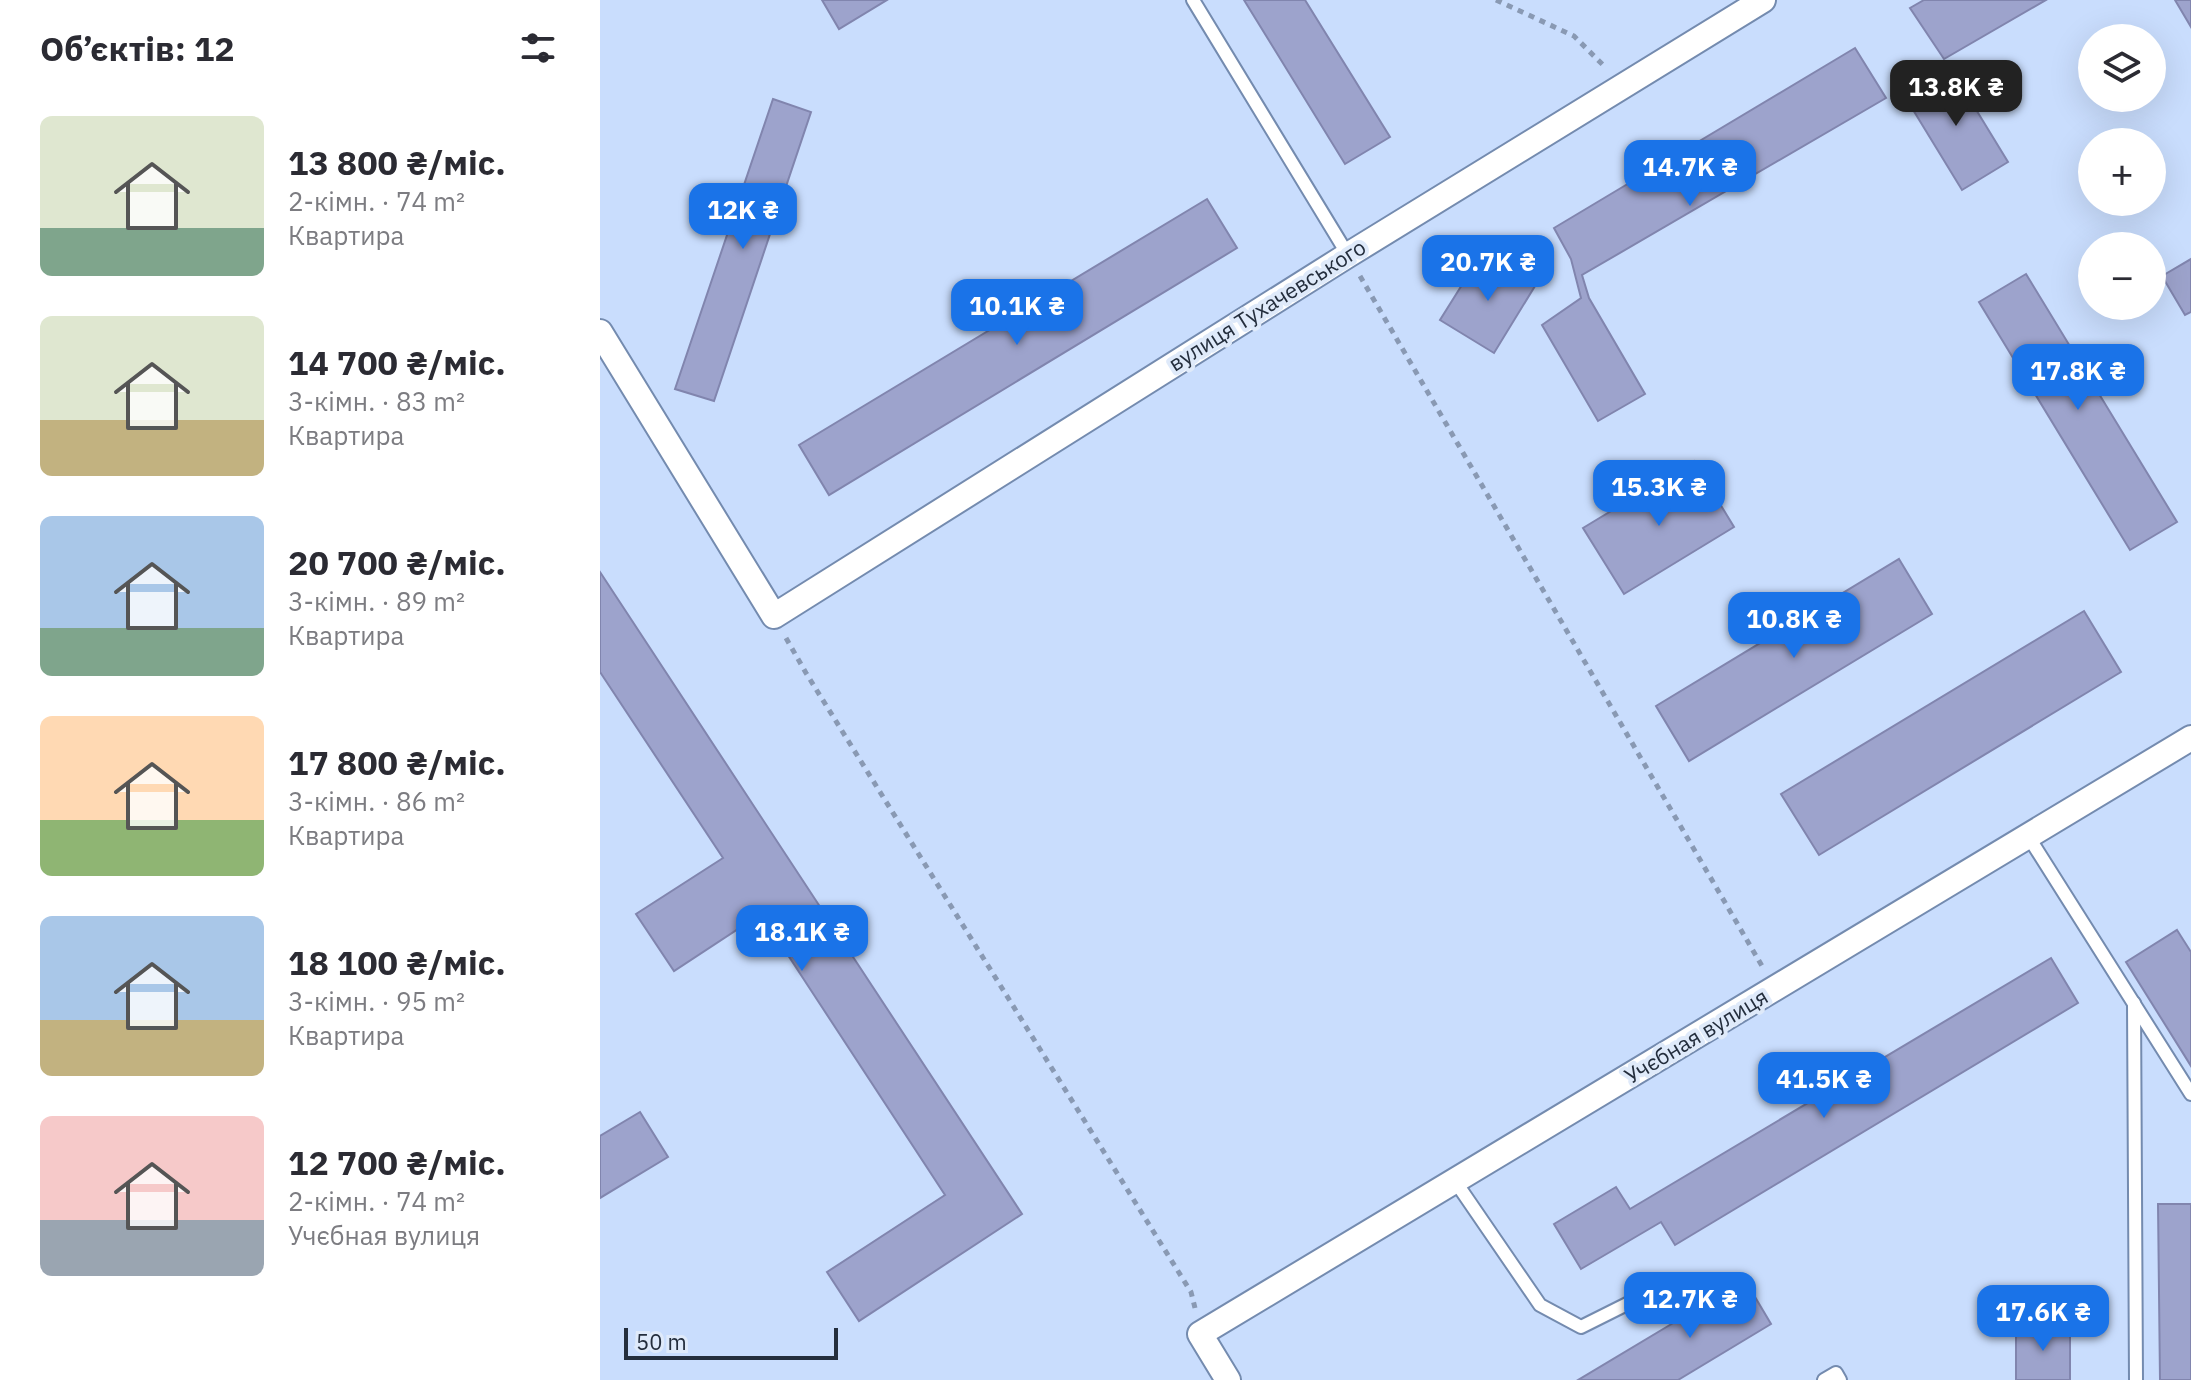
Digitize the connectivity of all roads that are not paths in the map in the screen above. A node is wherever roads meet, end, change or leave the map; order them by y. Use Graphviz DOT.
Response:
graph roads {
  1 [pos="1193,0"];
  2 [pos="1763,0"];
  3 [pos="1348,255"];
  4 [pos="600,332"];
  5 [pos="2191,738"];
  6 [pos="2028,836"];
  7 [pos="2134,1003"];
  8 [pos="2191,1094"];
  9 [pos="1455,1181"];
  10 [pos="1649,1293"];
  11 [pos="1228,1380"];
  12 [pos="1824,1380"];
  13 [pos="1840,1380"];
  14 [pos="2136,1380"];
  1 -- 3 [label="lane"];
  2 -- 3 [label="street, вулиця Тухачевського"];
  3 -- 4 [label="street, вулиця Тухачевського"];
  5 -- 6 [label="street, Учєбная вулиця"];
  6 -- 7 [label="lane"];
  6 -- 9 [label="street, Учєбная вулиця"];
  7 -- 8 [label="lane"];
  7 -- 14 [label="lane"];
  9 -- 10 [label="lane"];
  9 -- 11 [label="street, Учєбная вулиця"];
  12 -- 13 [label="lane"];
}
